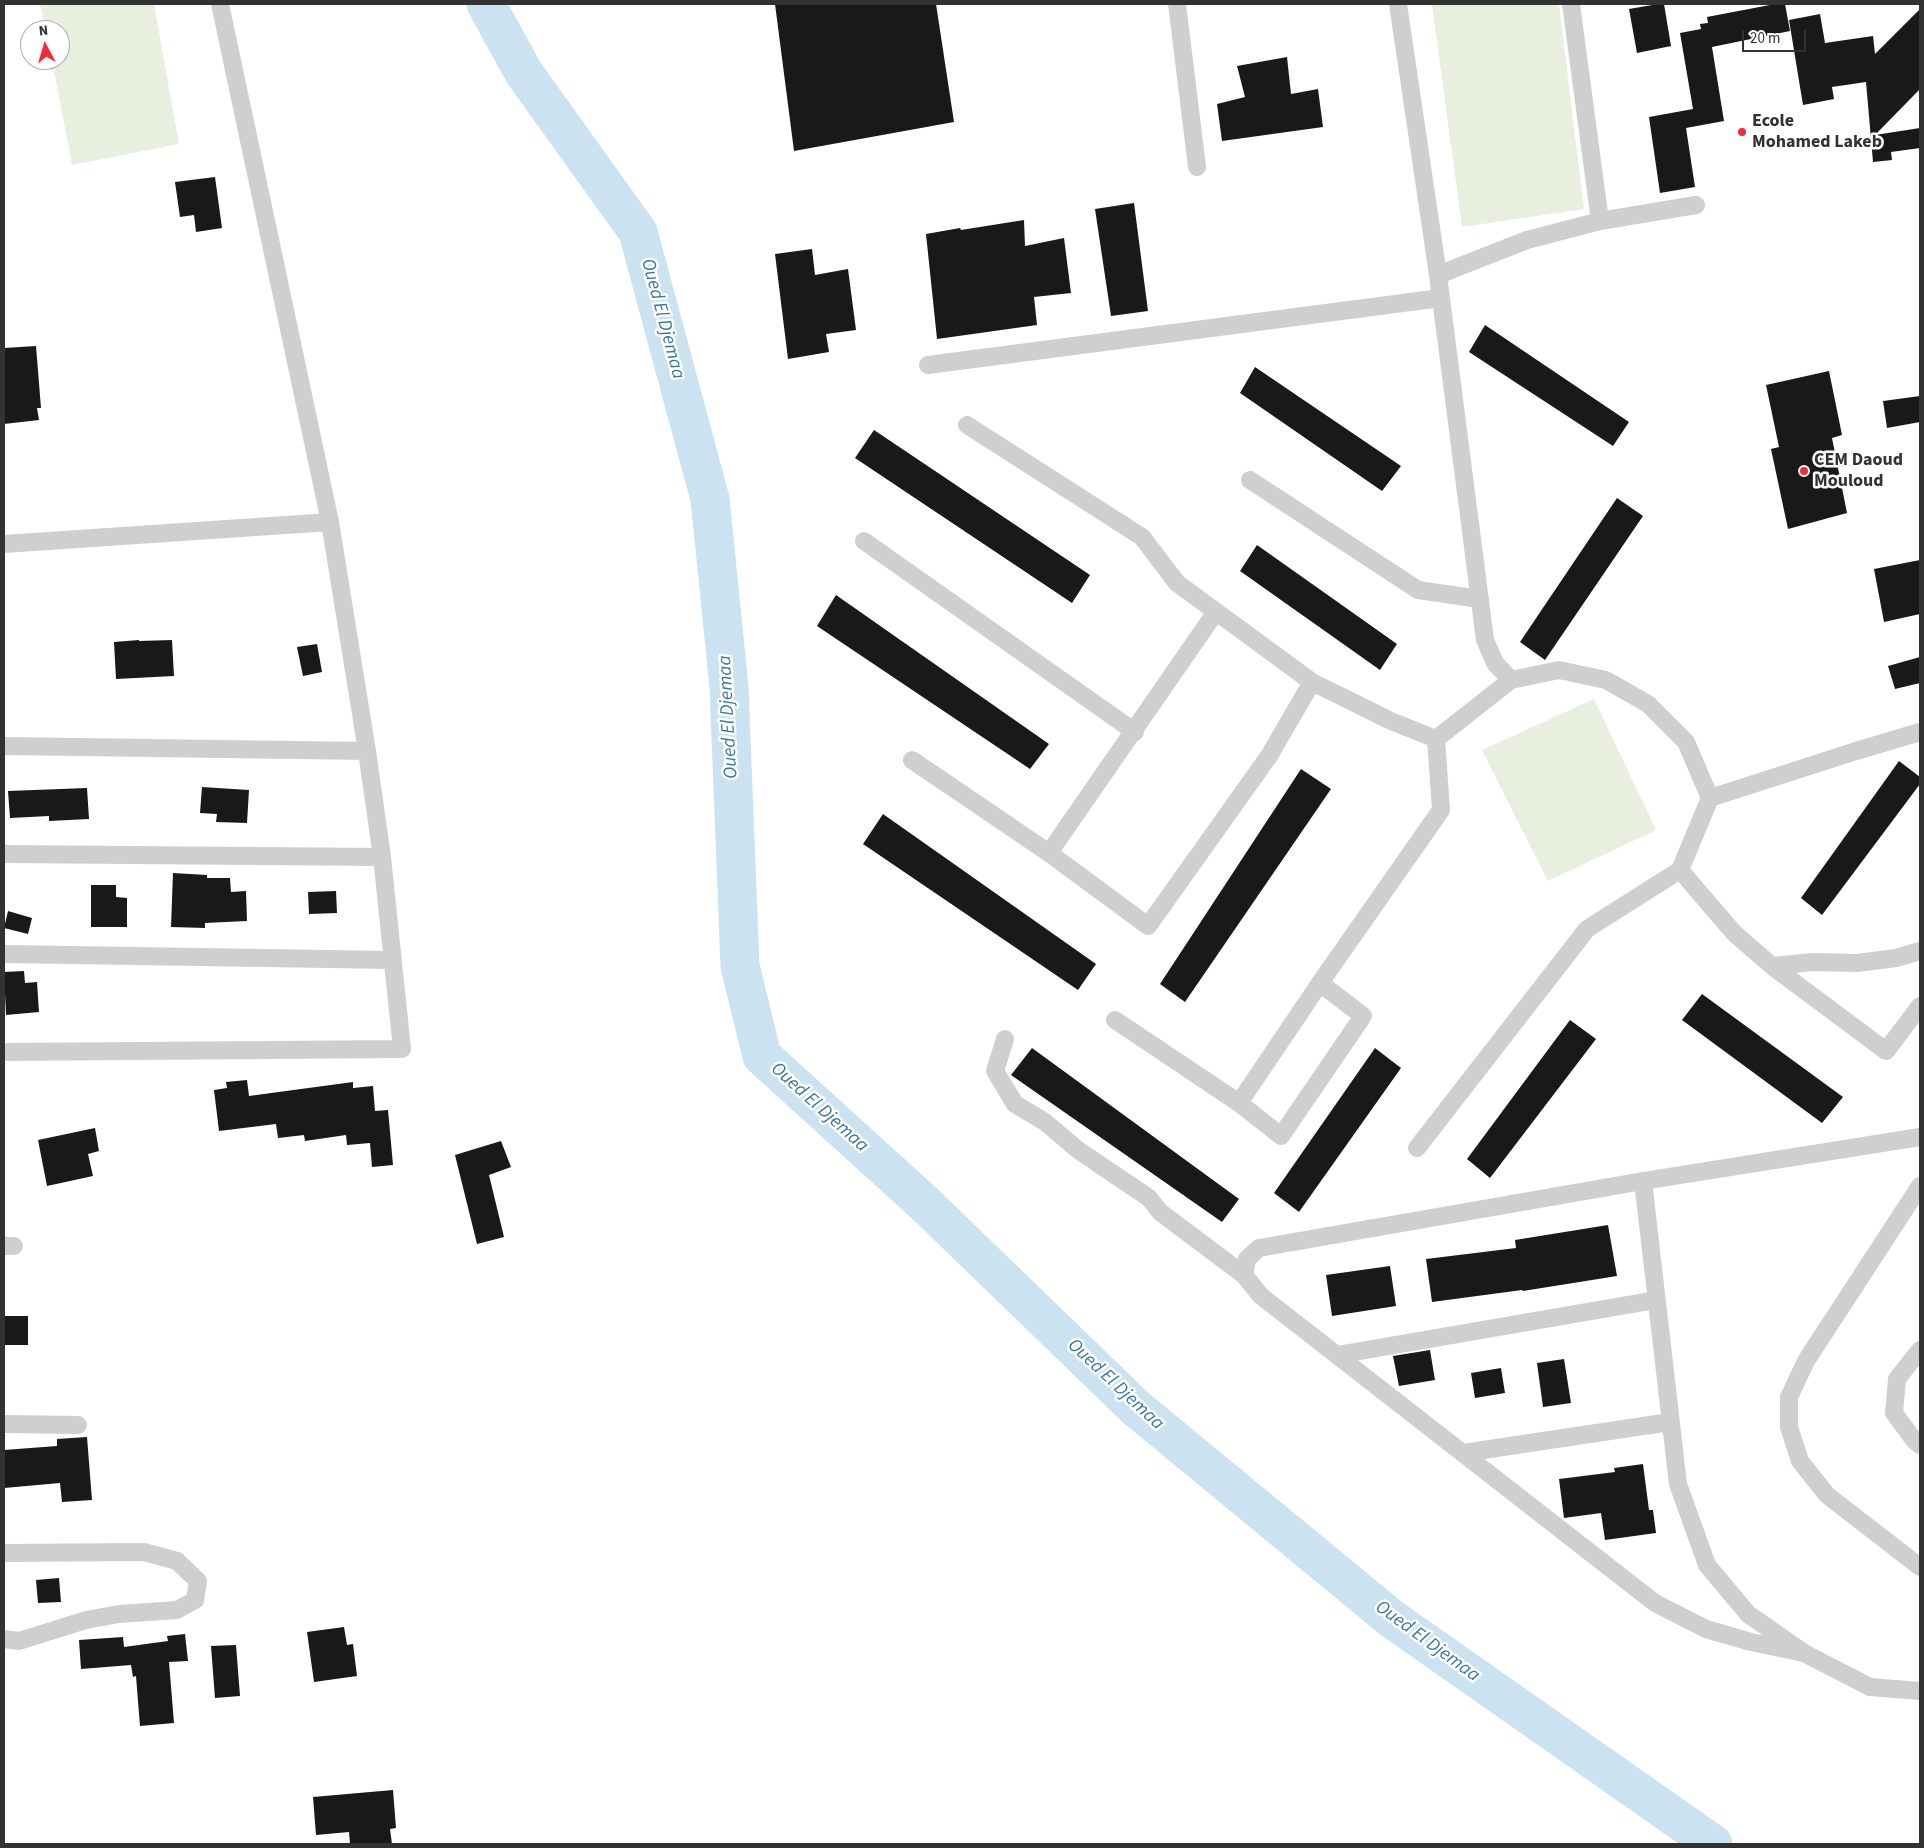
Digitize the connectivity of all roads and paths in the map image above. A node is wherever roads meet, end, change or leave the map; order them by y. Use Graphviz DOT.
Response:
graph roads {
  1 [pos="220,4"];
  2 [pos="1177,4"];
  3 [pos="1398,4"];
  4 [pos="1571,4"];
  5 [pos="1198,167"];
  6 [pos="1696,205"];
  7 [pos="1600,221"];
  8 [pos="1438,275"];
  9 [pos="1441,298"];
  10 [pos="928,365"];
  11 [pos="967,425"];
  12 [pos="1250,480"];
  13 [pos="330,522"];
  14 [pos="864,542"];
  15 [pos="4,544"];
  16 [pos="1480,599"];
  17 [pos="1215,613"];
  18 [pos="1511,680"];
  19 [pos="1312,682"];
  20 [pos="1135,732"];
  21 [pos="1920,732"];
  22 [pos="1436,739"];
  23 [pos="4,746"];
  24 [pos="367,751"];
  25 [pos="912,760"];
  26 [pos="1710,798"];
  27 [pos="4,854"];
  28 [pos="1050,854"];
  29 [pos="382,857"];
  30 [pos="1680,870"];
  31 [pos="1920,951"];
  32 [pos="4,954"];
  33 [pos="392,960"];
  34 [pos="1772,966"];
  35 [pos="1320,983"];
  36 [pos="1920,1006"];
  37 [pos="1115,1020"];
  38 [pos="1005,1039"];
  39 [pos="4,1052"];
  40 [pos="1239,1103"];
  41 [pos="1920,1137"];
  42 [pos="1417,1148"];
  43 [pos="1643,1181"];
  44 [pos="1920,1186"];
  45 [pos="1244,1274"];
  46 [pos="1656,1300"];
  47 [pos="1920,1350"];
  48 [pos="1337,1355"];
  49 [pos="1670,1422"];
  50 [pos="4,1424"];
  51 [pos="78,1425"];
  52 [pos="1920,1445"];
  53 [pos="1463,1453"];
  54 [pos="4,1553"];
  55 [pos="1920,1567"];
  56 [pos="4,1638"];
  57 [pos="1804,1653"];
  58 [pos="1920,1691"];
  1 -- 13 [label="street"];
  2 -- 5 [label="street"];
  3 -- 8 [label="street"];
  4 -- 7 [label="street"];
  6 -- 7 [label="street"];
  7 -- 8 [label="street"];
  8 -- 9 [label="street"];
  9 -- 10 [label="street"];
  9 -- 16 [label="street"];
  11 -- 17 [label="street"];
  12 -- 16 [label="street"];
  13 -- 15 [label="street"];
  13 -- 24 [label="street"];
  14 -- 20 [label="street"];
  16 -- 18 [label="street"];
  17 -- 19 [label="street"];
  17 -- 20 [label="street"];
  18 -- 22 [label="street"];
  18 -- 26 [label="street"];
  19 -- 22 [label="street"];
  19 -- 28 [label="street"];
  20 -- 28 [label="street"];
  21 -- 26 [label="street"];
  22 -- 35 [label="street"];
  23 -- 24 [label="street"];
  24 -- 29 [label="street"];
  25 -- 28 [label="street"];
  26 -- 30 [label="street"];
  27 -- 29 [label="street"];
  29 -- 33 [label="street"];
  30 -- 34 [label="street"];
  30 -- 42 [label="street"];
  31 -- 34 [label="street"];
  32 -- 33 [label="street"];
  33 -- 39 [label="street"];
  34 -- 36 [label="street"];
  35 -- 40 [label="street"];
  35 -- 40 [label="street"];
  37 -- 40 [label="street"];
  38 -- 45 [label="street"];
  41 -- 43 [label="street"];
  43 -- 45 [label="street"];
  43 -- 46 [label="street"];
  44 -- 55 [label="street"];
  45 -- 48 [label="street"];
  46 -- 48 [label="street"];
  46 -- 49 [label="street"];
  47 -- 52 [label="street"];
  48 -- 53 [label="street"];
  49 -- 53 [label="street"];
  49 -- 57 [label="street"];
  50 -- 51 [label="street"];
  53 -- 57 [label="street"];
  54 -- 56 [label="street"];
  57 -- 58 [label="street"];
}
